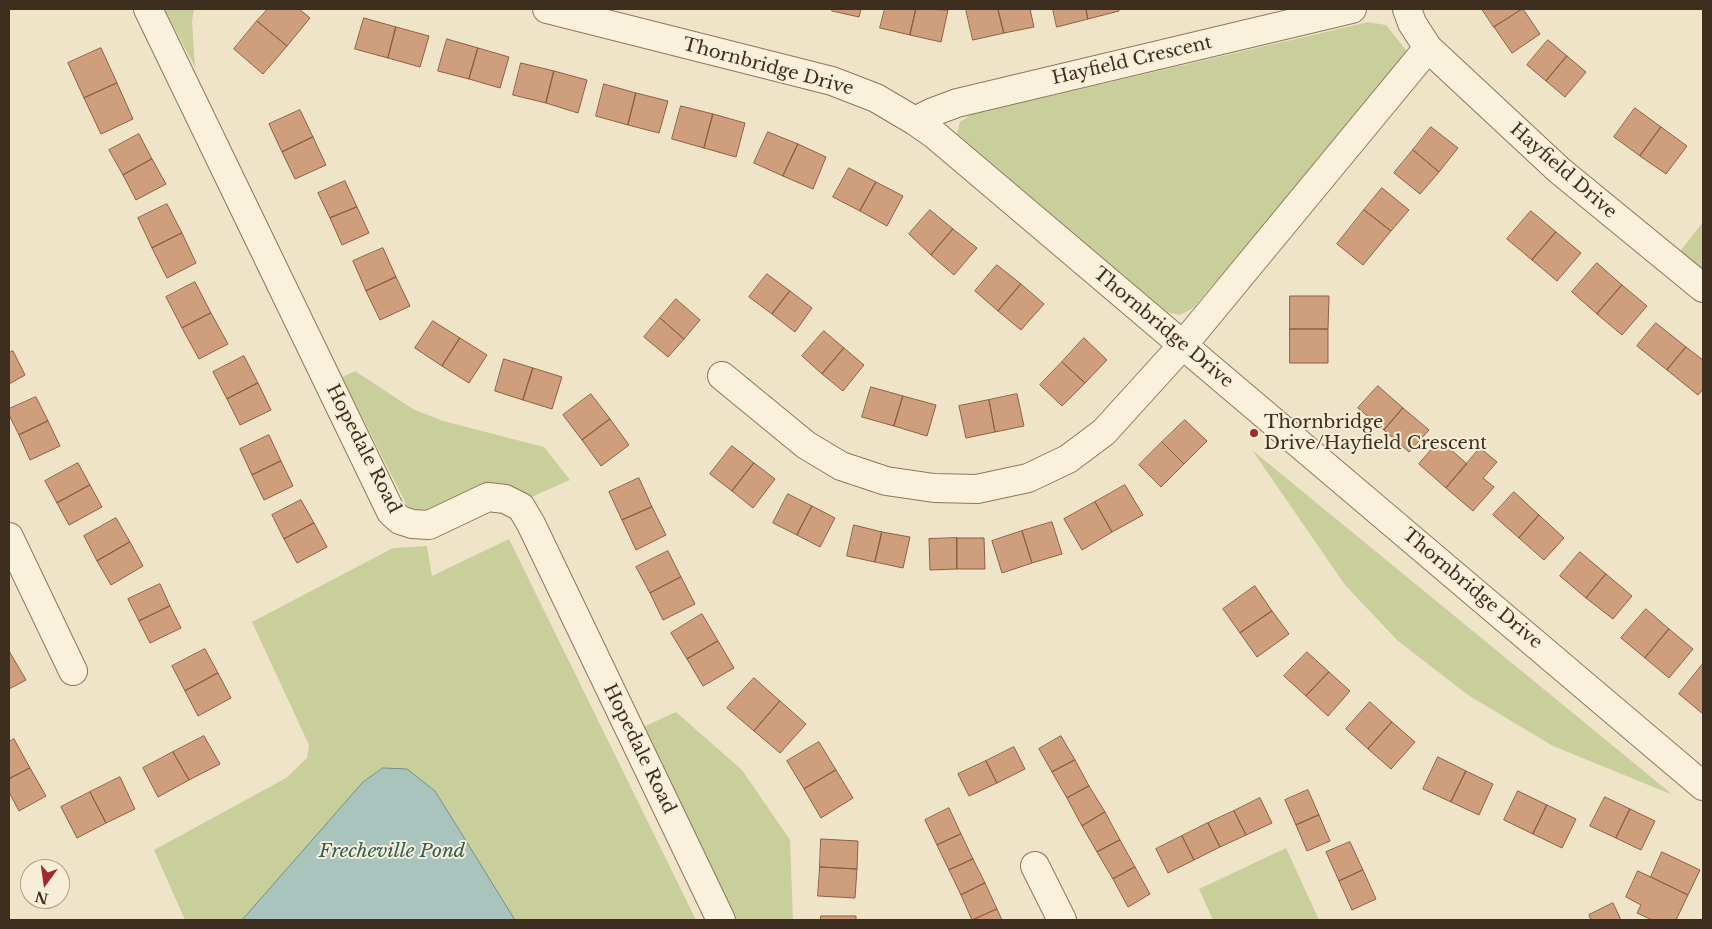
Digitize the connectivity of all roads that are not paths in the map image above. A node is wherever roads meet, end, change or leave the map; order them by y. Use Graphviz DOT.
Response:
graph roads {
  1 [pos="148,9"];
  2 [pos="547,9"];
  3 [pos="1352,9"];
  4 [pos="1407,9"];
  5 [pos="1428,48"];
  6 [pos="915,121"];
  7 [pos="1703,288"];
  8 [pos="1183,345"];
  9 [pos="722,376"];
  10 [pos="9,536"];
  11 [pos="73,672"];
  12 [pos="1703,786"];
  13 [pos="1035,866"];
  14 [pos="721,920"];
  15 [pos="1062,920"];
  1 -- 14 [label="street, Hopedale Road"];
  2 -- 6 [label="street, Thornbridge Drive"];
  3 -- 6 [label="street, Hayfield Crescent"];
  4 -- 5 [label="street"];
  5 -- 7 [label="street, Hayfield Drive"];
  5 -- 8 [label="street"];
  6 -- 8 [label="street, Thornbridge Drive"];
  8 -- 9 [label="street"];
  8 -- 12 [label="street, Thornbridge Drive"];
  10 -- 11 [label="street"];
  13 -- 15 [label="street"];
}
